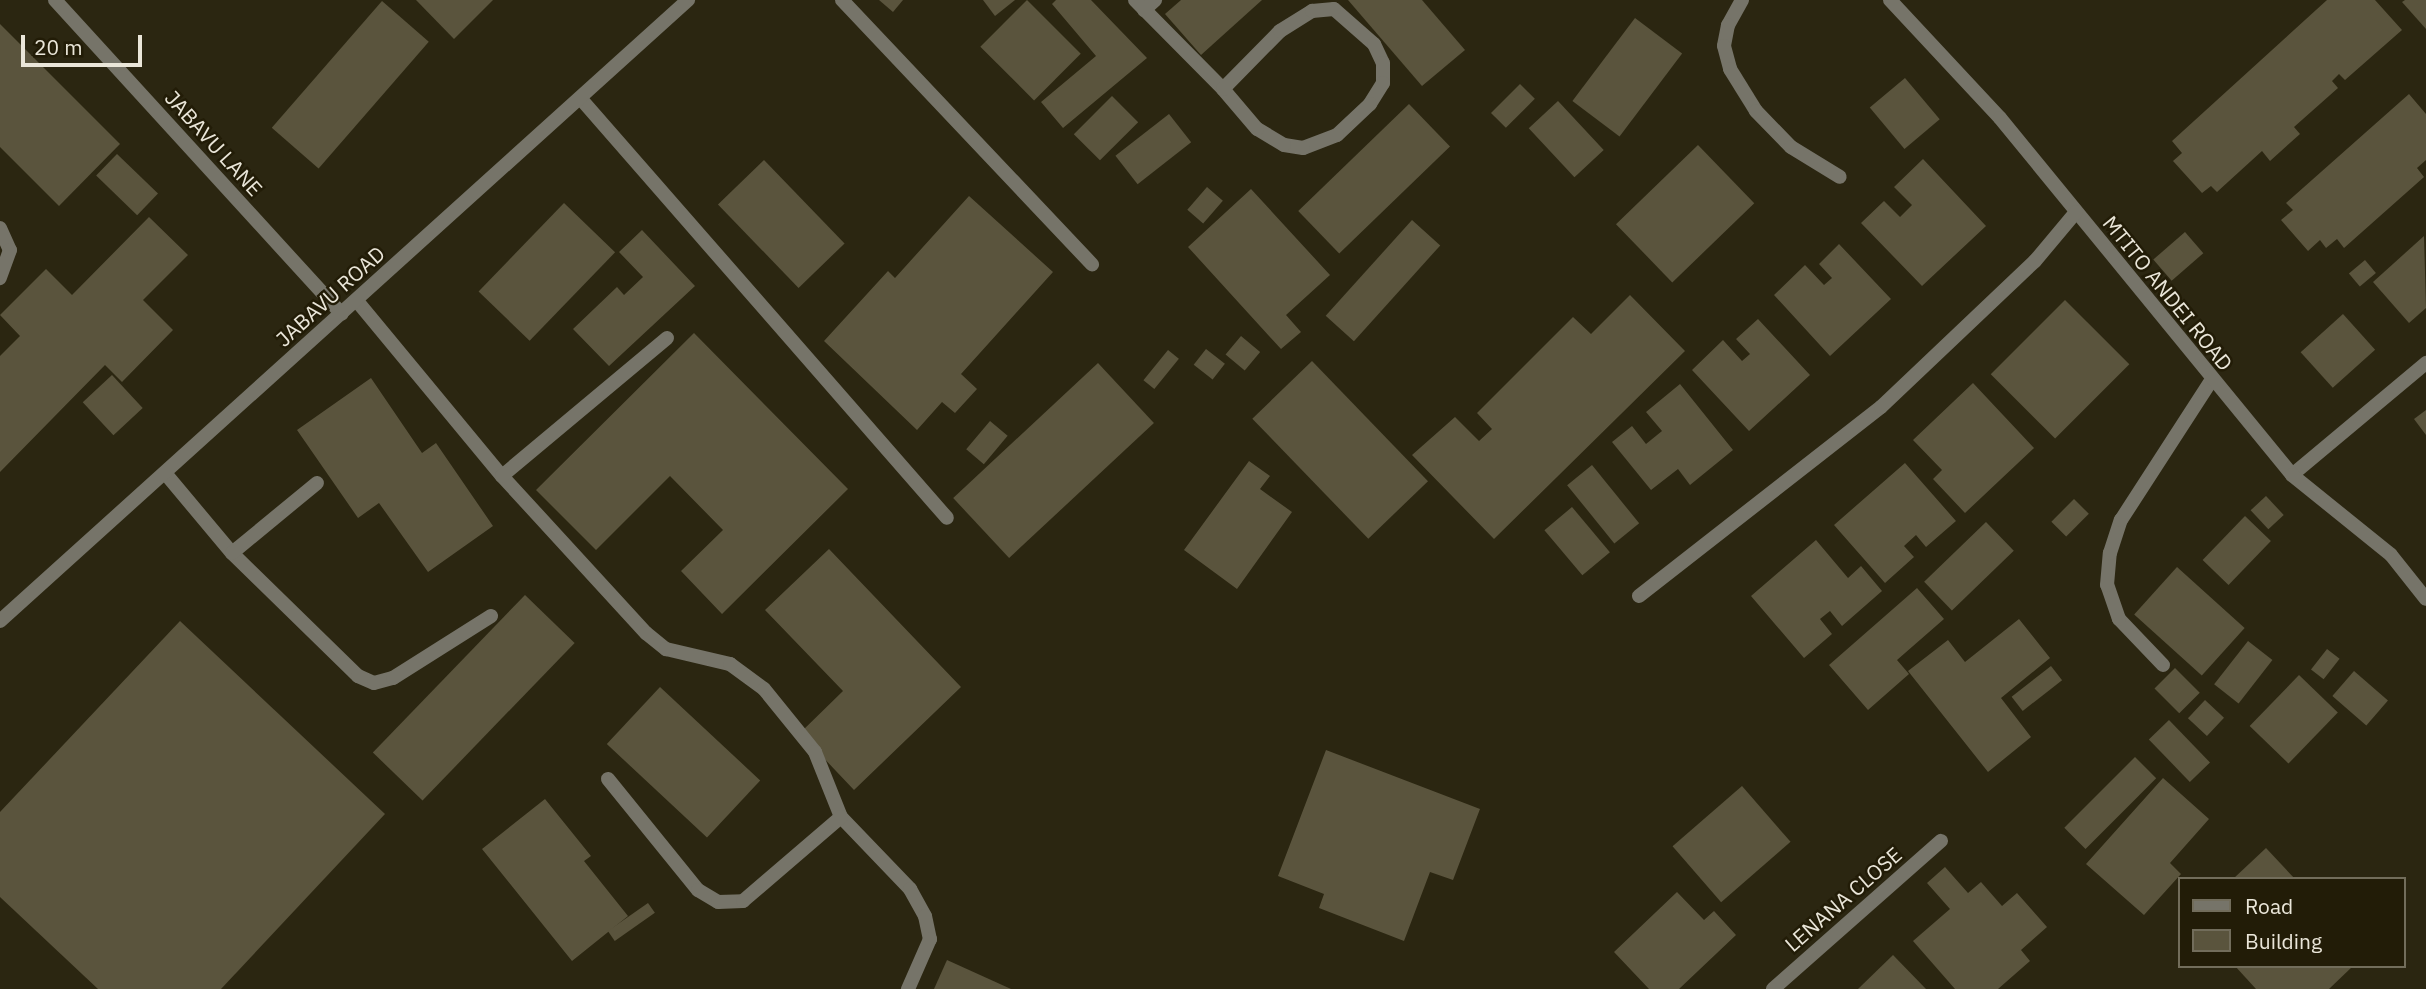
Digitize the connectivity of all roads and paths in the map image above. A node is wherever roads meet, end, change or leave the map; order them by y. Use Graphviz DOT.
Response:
graph roads {
  1 [pos="55,0"];
  2 [pos="688,0"];
  3 [pos="842,0"];
  4 [pos="1742,0"];
  5 [pos="1890,0"];
  6 [pos="1145,3"];
  7 [pos="1223,89"];
  8 [pos="581,99"];
  9 [pos="1840,177"];
  10 [pos="2076,212"];
  11 [pos="0,228"];
  12 [pos="1092,264"];
  13 [pos="0,278"];
  14 [pos="357,300"];
  15 [pos="342,314"];
  16 [pos="667,338"];
  17 [pos="2426,363"];
  18 [pos="2211,380"];
  19 [pos="165,472"];
  20 [pos="2292,475"];
  21 [pos="502,476"];
  22 [pos="317,483"];
  23 [pos="947,518"];
  24 [pos="232,553"];
  25 [pos="1639,596"];
  26 [pos="2426,599"];
  27 [pos="491,615"];
  28 [pos="0,621"];
  29 [pos="2163,665"];
  30 [pos="608,779"];
  31 [pos="841,817"];
  32 [pos="1941,841"];
  33 [pos="908,989"];
  34 [pos="1773,989"];
  1 -- 15 [label="street, JABAVU LANE"];
  2 -- 8 [label="street, JABAVU ROAD"];
  3 -- 12 [label="street"];
  4 -- 9 [label="street"];
  5 -- 10 [label="street, MTITO ANDEI ROAD"];
  6 -- 7 [label="street"];
  7 -- 7 [label="street"];
  8 -- 14 [label="street, JABAVU ROAD"];
  8 -- 23 [label="street"];
  10 -- 18 [label="street, MTITO ANDEI ROAD"];
  10 -- 25 [label="street"];
  11 -- 13 [label="street"];
  14 -- 15 [label="street, JABAVU ROAD"];
  14 -- 21 [label="street"];
  15 -- 19 [label="street, JABAVU ROAD"];
  16 -- 21 [label="street"];
  17 -- 20 [label="street"];
  18 -- 20 [label="street, MTITO ANDEI ROAD"];
  18 -- 29 [label="street"];
  19 -- 24 [label="street"];
  19 -- 28 [label="street, JABAVU ROAD"];
  20 -- 26 [label="street, MTITO ANDEI ROAD"];
  21 -- 31 [label="street"];
  22 -- 24 [label="street"];
  24 -- 27 [label="street"];
  30 -- 31 [label="street"];
  31 -- 33 [label="street"];
  32 -- 34 [label="street, LENANA CLOSE"];
}
